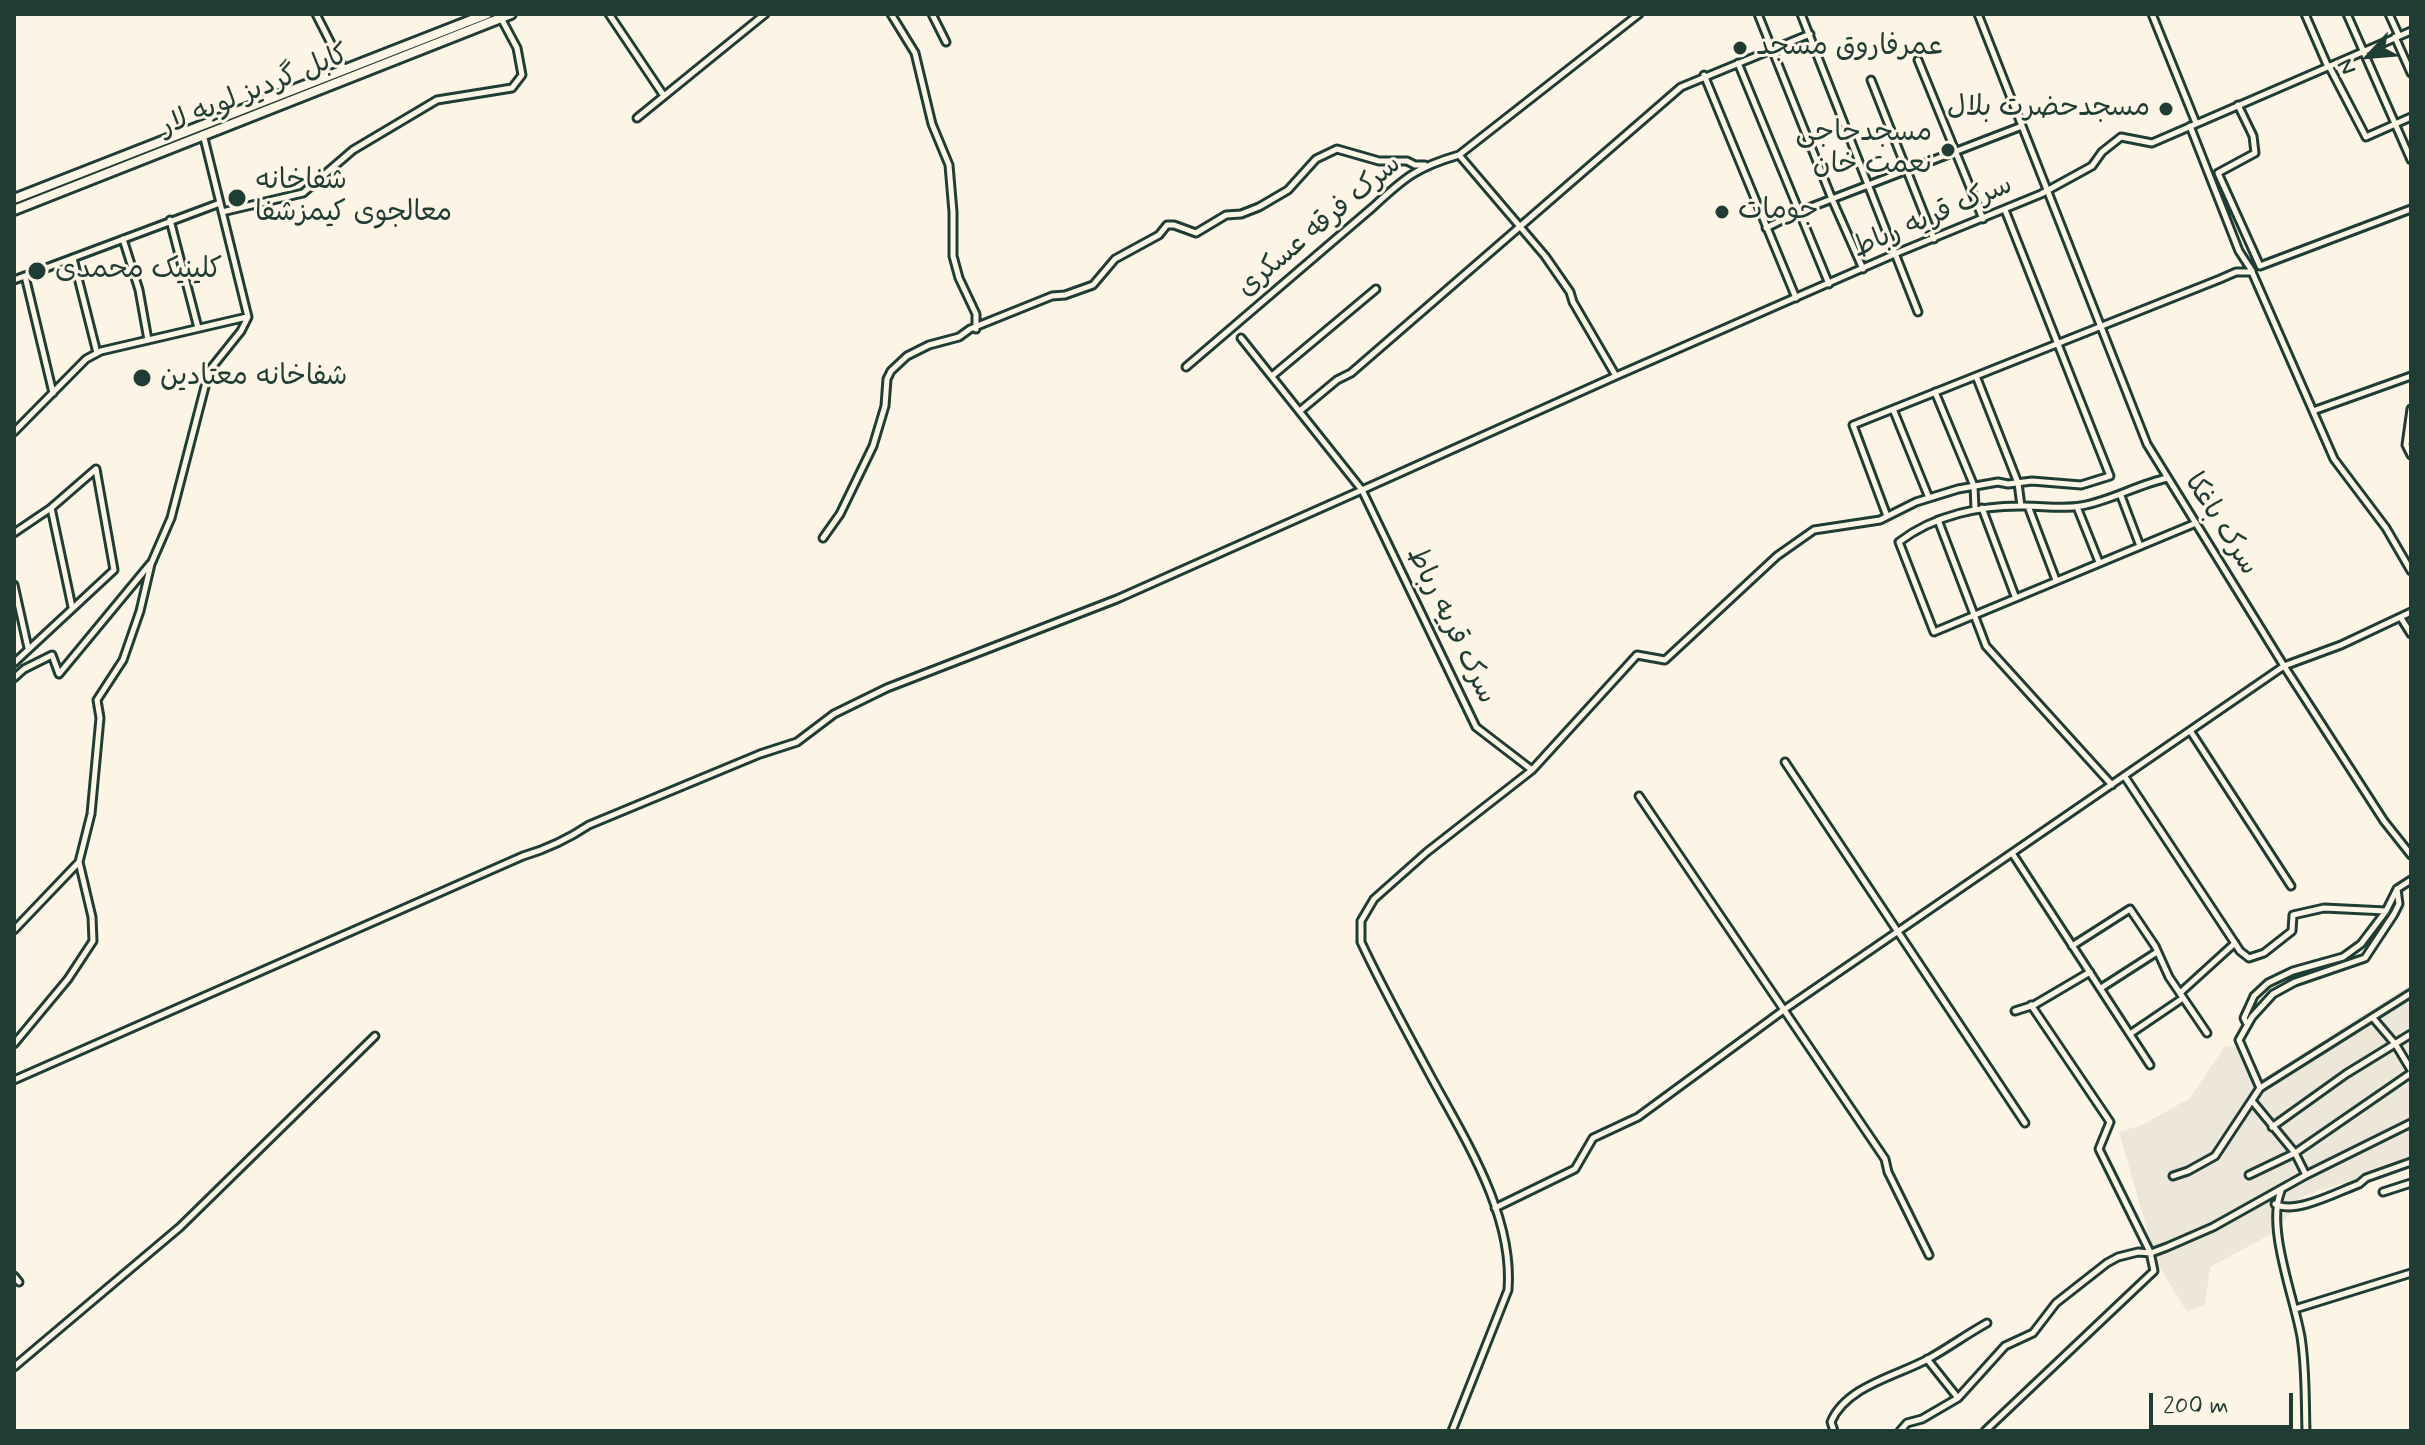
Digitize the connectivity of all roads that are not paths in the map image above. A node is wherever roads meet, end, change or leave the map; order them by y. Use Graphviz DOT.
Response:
graph roads {
  1 [pos="316,14"];
  2 [pos="487,14"];
  3 [pos="511,14"];
  4 [pos="609,14"];
  5 [pos="765,14"];
  6 [pos="891,14"];
  7 [pos="932,14"];
  8 [pos="1639,14"];
  9 [pos="1758,14"];
  10 [pos="1801,14"];
  11 [pos="1978,14"];
  12 [pos="2152,14"];
  13 [pos="2305,14"];
  14 [pos="2347,14"];
  15 [pos="2389,14"];
  16 [pos="501,18"];
  17 [pos="2411,31"];
  18 [pos="1810,34"];
  19 [pos="2397,36"];
  20 [pos="946,42"];
  21 [pos="1773,49"];
  22 [pos="2364,50"];
  23 [pos="1918,60"];
  24 [pos="1738,63"];
  25 [pos="2328,66"];
  26 [pos="344,70"];
  27 [pos="2411,73"];
  28 [pos="1704,75"];
  29 [pos="1871,80"];
  30 [pos="664,96"];
  31 [pos="2238,105"];
  32 [pos="2411,117"];
  33 [pos="637,118"];
  34 [pos="2397,124"];
  35 [pos="2193,125"];
  36 [pos="201,126"];
  37 [pos="2022,126"];
  38 [pos="204,136"];
  39 [pos="1956,151"];
  40 [pos="1459,155"];
  41 [pos="2411,160"];
  42 [pos="1425,165"];
  43 [pos="1905,170"];
  44 [pos="1868,184"];
  45 [pos="2047,189"];
  46 [pos="14,199"];
  47 [pos="1832,199"];
  48 [pos="220,203"];
  49 [pos="2411,209"];
  50 [pos="14,210"];
  51 [pos="2005,210"];
  52 [pos="222,212"];
  53 [pos="1798,212"];
  54 [pos="1983,219"];
  55 [pos="170,220"];
  56 [pos="1520,228"];
  57 [pos="1766,228"];
  58 [pos="123,239"];
  59 [pos="1934,239"];
  60 [pos="1897,253"];
  61 [pos="73,258"];
  62 [pos="1863,269"];
  63 [pos="2252,272"];
  64 [pos="25,276"];
  65 [pos="14,280"];
  66 [pos="1829,284"];
  67 [pos="1376,289"];
  68 [pos="1796,298"];
  69 [pos="1918,312"];
  70 [pos="248,317"];
  71 [pos="2100,326"];
  72 [pos="198,328"];
  73 [pos="976,329"];
  74 [pos="1241,338"];
  75 [pos="148,340"];
  76 [pos="2059,344"];
  77 [pos="97,354"];
  78 [pos="1186,367"];
  79 [pos="1272,376"];
  80 [pos="1616,376"];
  81 [pos="1976,376"];
  82 [pos="2411,376"];
  83 [pos="1935,392"];
  84 [pos="53,394"];
  85 [pos="1893,409"];
  86 [pos="2411,409"];
  87 [pos="1301,410"];
  88 [pos="2313,411"];
  89 [pos="14,432"];
  90 [pos="2411,455"];
  91 [pos="2168,478"];
  92 [pos="2018,483"];
  93 [pos="1974,486"];
  94 [pos="1362,490"];
  95 [pos="2121,496"];
  96 [pos="1929,498"];
  97 [pos="2024,506"];
  98 [pos="2077,507"];
  99 [pos="51,508"];
  100 [pos="1978,509"];
  101 [pos="1887,516"];
  102 [pos="1938,520"];
  103 [pos="2196,523"];
  104 [pos="14,533"];
  105 [pos="823,538"];
  106 [pos="2140,546"];
  107 [pos="2099,562"];
  108 [pos="151,564"];
  109 [pos="2411,571"];
  110 [pos="2056,580"];
  111 [pos="14,585"];
  112 [pos="2015,596"];
  113 [pos="72,608"];
  114 [pos="2411,612"];
  115 [pos="1975,614"];
  116 [pos="2401,618"];
  117 [pos="2411,634"];
  118 [pos="28,649"];
  119 [pos="14,663"];
  120 [pos="2284,666"];
  121 [pos="14,678"];
  122 [pos="2191,732"];
  123 [pos="1785,762"];
  124 [pos="1532,770"];
  125 [pos="2125,777"];
  126 [pos="2112,785"];
  127 [pos="1639,796"];
  128 [pos="2012,853"];
  129 [pos="2411,855"];
  130 [pos="79,862"];
  131 [pos="2411,880"];
  132 [pos="2291,886"];
  133 [pos="2397,889"];
  134 [pos="2386,911"];
  135 [pos="14,930"];
  136 [pos="1898,931"];
  137 [pos="2235,943"];
  138 [pos="2072,946"];
  139 [pos="2157,952"];
  140 [pos="2090,972"];
  141 [pos="2101,989"];
  142 [pos="2411,993"];
  143 [pos="2182,995"];
  144 [pos="2031,1005"];
  145 [pos="1785,1009"];
  146 [pos="2015,1011"];
  147 [pos="2373,1018"];
  148 [pos="2247,1025"];
  149 [pos="2207,1033"];
  150 [pos="2130,1034"];
  151 [pos="2411,1034"];
  152 [pos="375,1036"];
  153 [pos="14,1044"];
  154 [pos="2396,1045"];
  155 [pos="2150,1065"];
  156 [pos="2411,1072"];
  157 [pos="14,1080"];
  158 [pos="2260,1088"];
  159 [pos="2253,1102"];
  160 [pos="2025,1123"];
  161 [pos="2411,1123"];
  162 [pos="2272,1127"];
  163 [pos="2295,1153"];
  164 [pos="2411,1162"];
  165 [pos="2249,1175"];
  166 [pos="2306,1175"];
  167 [pos="2173,1176"];
  168 [pos="2411,1183"];
  169 [pos="2281,1190"];
  170 [pos="2383,1192"];
  171 [pos="2275,1204"];
  172 [pos="1495,1208"];
  173 [pos="2150,1252"];
  174 [pos="1929,1255"];
  175 [pos="2411,1273"];
  176 [pos="14,1276"];
  177 [pos="19,1282"];
  178 [pos="2295,1309"];
  179 [pos="1987,1323"];
  180 [pos="1927,1359"];
  181 [pos="14,1367"];
  182 [pos="1958,1398"];
  183 [pos="1452,1431"];
  184 [pos="1834,1431"];
  185 [pos="1900,1431"];
  186 [pos="1985,1431"];
  187 [pos="2306,1431"];
  1 -- 26 [label="street"];
  2 -- 26 [label="highway, کابل گردیز لویه لار"];
  3 -- 16 [label="highway, کابل گردیز لویه لار"];
  4 -- 30 [label="street"];
  5 -- 30 [label="street"];
  6 -- 73 [label="street"];
  7 -- 20 [label="street"];
  8 -- 40 [label="street, سرک فرقه عسکری"];
  9 -- 21 [label="street"];
  10 -- 18 [label="street"];
  11 -- 37 [label="street, سرک باغکا"];
  12 -- 35 [label="street"];
  13 -- 25 [label="street"];
  14 -- 22 [label="street"];
  15 -- 19 [label="street"];
  16 -- 38 [label="highway, کابل گردیز لویه لار"];
  16 -- 52 [label="street"];
  17 -- 19 [label="street"];
  18 -- 21 [label="street"];
  18 -- 44 [label="street"];
  19 -- 22 [label="street"];
  19 -- 27 [label="street"];
  21 -- 24 [label="street"];
  21 -- 47 [label="street"];
  22 -- 25 [label="street"];
  22 -- 34 [label="street"];
  23 -- 39 [label="street"];
  24 -- 28 [label="street"];
  24 -- 53 [label="street"];
  25 -- 31 [label="street"];
  25 -- 34 [label="street"];
  26 -- 36 [label="highway, کابل گردیز لویه لار"];
  28 -- 56 [label="street"];
  28 -- 57 [label="street"];
  29 -- 43 [label="street"];
  30 -- 33 [label="street"];
  31 -- 35 [label="street"];
  31 -- 49 [label="street"];
  32 -- 34 [label="street"];
  34 -- 41 [label="street"];
  35 -- 45 [label="street, سرک قریه رباط"];
  35 -- 63 [label="street"];
  36 -- 38 [label="street"];
  36 -- 46 [label="highway, کابل گردیز لویه لار"];
  37 -- 39 [label="street"];
  37 -- 45 [label="street, سرک باغکا"];
  38 -- 48 [label="street"];
  38 -- 50 [label="highway, کابل گردیز لویه لار"];
  39 -- 43 [label="street"];
  39 -- 54 [label="street"];
  40 -- 42 [label="street, سرک فرقه عسکری"];
  40 -- 56 [label="street"];
  42 -- 73 [label="street"];
  42 -- 78 [label="street, سرک فرقه عسکری"];
  43 -- 44 [label="street"];
  43 -- 59 [label="street"];
  44 -- 47 [label="street"];
  44 -- 60 [label="street"];
  45 -- 51 [label="street, سرک قریه رباط"];
  45 -- 71 [label="street, سرک باغکا"];
  47 -- 53 [label="street"];
  47 -- 62 [label="street"];
  48 -- 52 [label="street"];
  48 -- 55 [label="street"];
  51 -- 54 [label="street, سرک قریه رباط"];
  51 -- 76 [label="street"];
  52 -- 70 [label="street"];
  53 -- 57 [label="street"];
  53 -- 66 [label="street"];
  54 -- 59 [label="street, سرک قریه رباط"];
  55 -- 58 [label="street"];
  55 -- 72 [label="street"];
  56 -- 80 [label="street"];
  56 -- 87 [label="street"];
  57 -- 68 [label="street"];
  58 -- 61 [label="street"];
  58 -- 75 [label="street"];
  59 -- 60 [label="street, سرک قریه رباط"];
  60 -- 62 [label="street, سرک قریه رباط"];
  60 -- 69 [label="street"];
  61 -- 64 [label="street"];
  61 -- 77 [label="street"];
  62 -- 66 [label="street, سرک قریه رباط"];
  63 -- 71 [label="street"];
  63 -- 88 [label="street"];
  64 -- 65 [label="street"];
  64 -- 84 [label="street"];
  66 -- 68 [label="street, سرک قریه رباط"];
  67 -- 79 [label="street"];
  68 -- 80 [label="street, سرک قریه رباط"];
  70 -- 72 [label="street"];
  70 -- 108 [label="street"];
  71 -- 76 [label="street"];
  71 -- 91 [label="street, سرک باغکا"];
  72 -- 75 [label="street"];
  73 -- 105 [label="street"];
  74 -- 79 [label="street"];
  75 -- 77 [label="street"];
  76 -- 81 [label="street"];
  76 -- 92 [label="street"];
  77 -- 84 [label="street"];
  79 -- 87 [label="street"];
  80 -- 94 [label="street, سرک قریه رباط"];
  81 -- 83 [label="street"];
  81 -- 92 [label="street"];
  82 -- 88 [label="street"];
  83 -- 85 [label="street"];
  83 -- 93 [label="street"];
  84 -- 89 [label="street"];
  85 -- 96 [label="street"];
  85 -- 101 [label="street"];
  86 -- 90 [label="street"];
  87 -- 94 [label="street"];
  88 -- 109 [label="street"];
  91 -- 95 [label="street"];
  91 -- 103 [label="street, سرک باغکا"];
  92 -- 93 [label="street"];
  92 -- 97 [label="street"];
  93 -- 96 [label="street"];
  93 -- 100 [label="street"];
  94 -- 124 [label="street, سرک قریه رباط"];
  94 -- 157 [label="street"];
  95 -- 98 [label="street"];
  95 -- 106 [label="street"];
  96 -- 101 [label="street"];
  97 -- 98 [label="street"];
  97 -- 100 [label="street"];
  97 -- 110 [label="street"];
  98 -- 107 [label="street"];
  99 -- 104 [label="street"];
  99 -- 113 [label="street"];
  99 -- 113 [label="street"];
  100 -- 102 [label="street"];
  100 -- 112 [label="street"];
  101 -- 124 [label="street"];
  102 -- 115 [label="street"];
  102 -- 115 [label="street"];
  103 -- 106 [label="street"];
  103 -- 120 [label="street, سرک باغکا"];
  106 -- 107 [label="street"];
  107 -- 110 [label="street"];
  108 -- 121 [label="street"];
  108 -- 130 [label="street"];
  110 -- 112 [label="street"];
  111 -- 118 [label="street"];
  112 -- 115 [label="street"];
  113 -- 118 [label="street"];
  114 -- 116 [label="street"];
  115 -- 126 [label="street"];
  116 -- 117 [label="street"];
  116 -- 120 [label="street"];
  118 -- 119 [label="street"];
  120 -- 122 [label="street"];
  120 -- 129 [label="street, سرک باغکا"];
  122 -- 125 [label="street"];
  122 -- 132 [label="street"];
  123 -- 136 [label="street"];
  124 -- 172 [label="street"];
  125 -- 126 [label="street"];
  125 -- 137 [label="street"];
  126 -- 128 [label="street"];
  127 -- 145 [label="street"];
  128 -- 136 [label="street"];
  128 -- 138 [label="street"];
  130 -- 135 [label="street"];
  130 -- 153 [label="street"];
  131 -- 133 [label="street"];
  133 -- 134 [label="street"];
  133 -- 148 [label="street"];
  134 -- 137 [label="street"];
  134 -- 148 [label="street"];
  136 -- 145 [label="street"];
  136 -- 160 [label="street"];
  137 -- 143 [label="street"];
  138 -- 139 [label="street"];
  138 -- 140 [label="street"];
  139 -- 141 [label="street"];
  139 -- 143 [label="street"];
  140 -- 141 [label="street"];
  140 -- 144 [label="street"];
  141 -- 150 [label="street"];
  142 -- 147 [label="street"];
  143 -- 149 [label="street"];
  143 -- 150 [label="street"];
  144 -- 146 [label="street"];
  144 -- 173 [label="street"];
  145 -- 172 [label="street"];
  145 -- 174 [label="street"];
  147 -- 154 [label="street"];
  147 -- 158 [label="street"];
  148 -- 158 [label="street"];
  150 -- 155 [label="street"];
  151 -- 154 [label="street"];
  152 -- 181 [label="street"];
  154 -- 156 [label="street"];
  154 -- 162 [label="street"];
  156 -- 163 [label="street"];
  158 -- 159 [label="street"];
  159 -- 162 [label="street"];
  159 -- 167 [label="street"];
  161 -- 166 [label="street"];
  162 -- 163 [label="street"];
  163 -- 165 [label="street"];
  163 -- 166 [label="street"];
  164 -- 171 [label="street"];
  166 -- 169 [label="street"];
  168 -- 170 [label="street"];
  169 -- 171 [label="street"];
  169 -- 173 [label="street"];
  171 -- 178 [label="street"];
  172 -- 183 [label="street"];
  173 -- 182 [label="street"];
  173 -- 186 [label="street"];
  175 -- 178 [label="street"];
  176 -- 177 [label="street"];
  178 -- 187 [label="street"];
  179 -- 180 [label="street"];
  180 -- 182 [label="street"];
  180 -- 184 [label="street"];
  182 -- 185 [label="street"];
}
